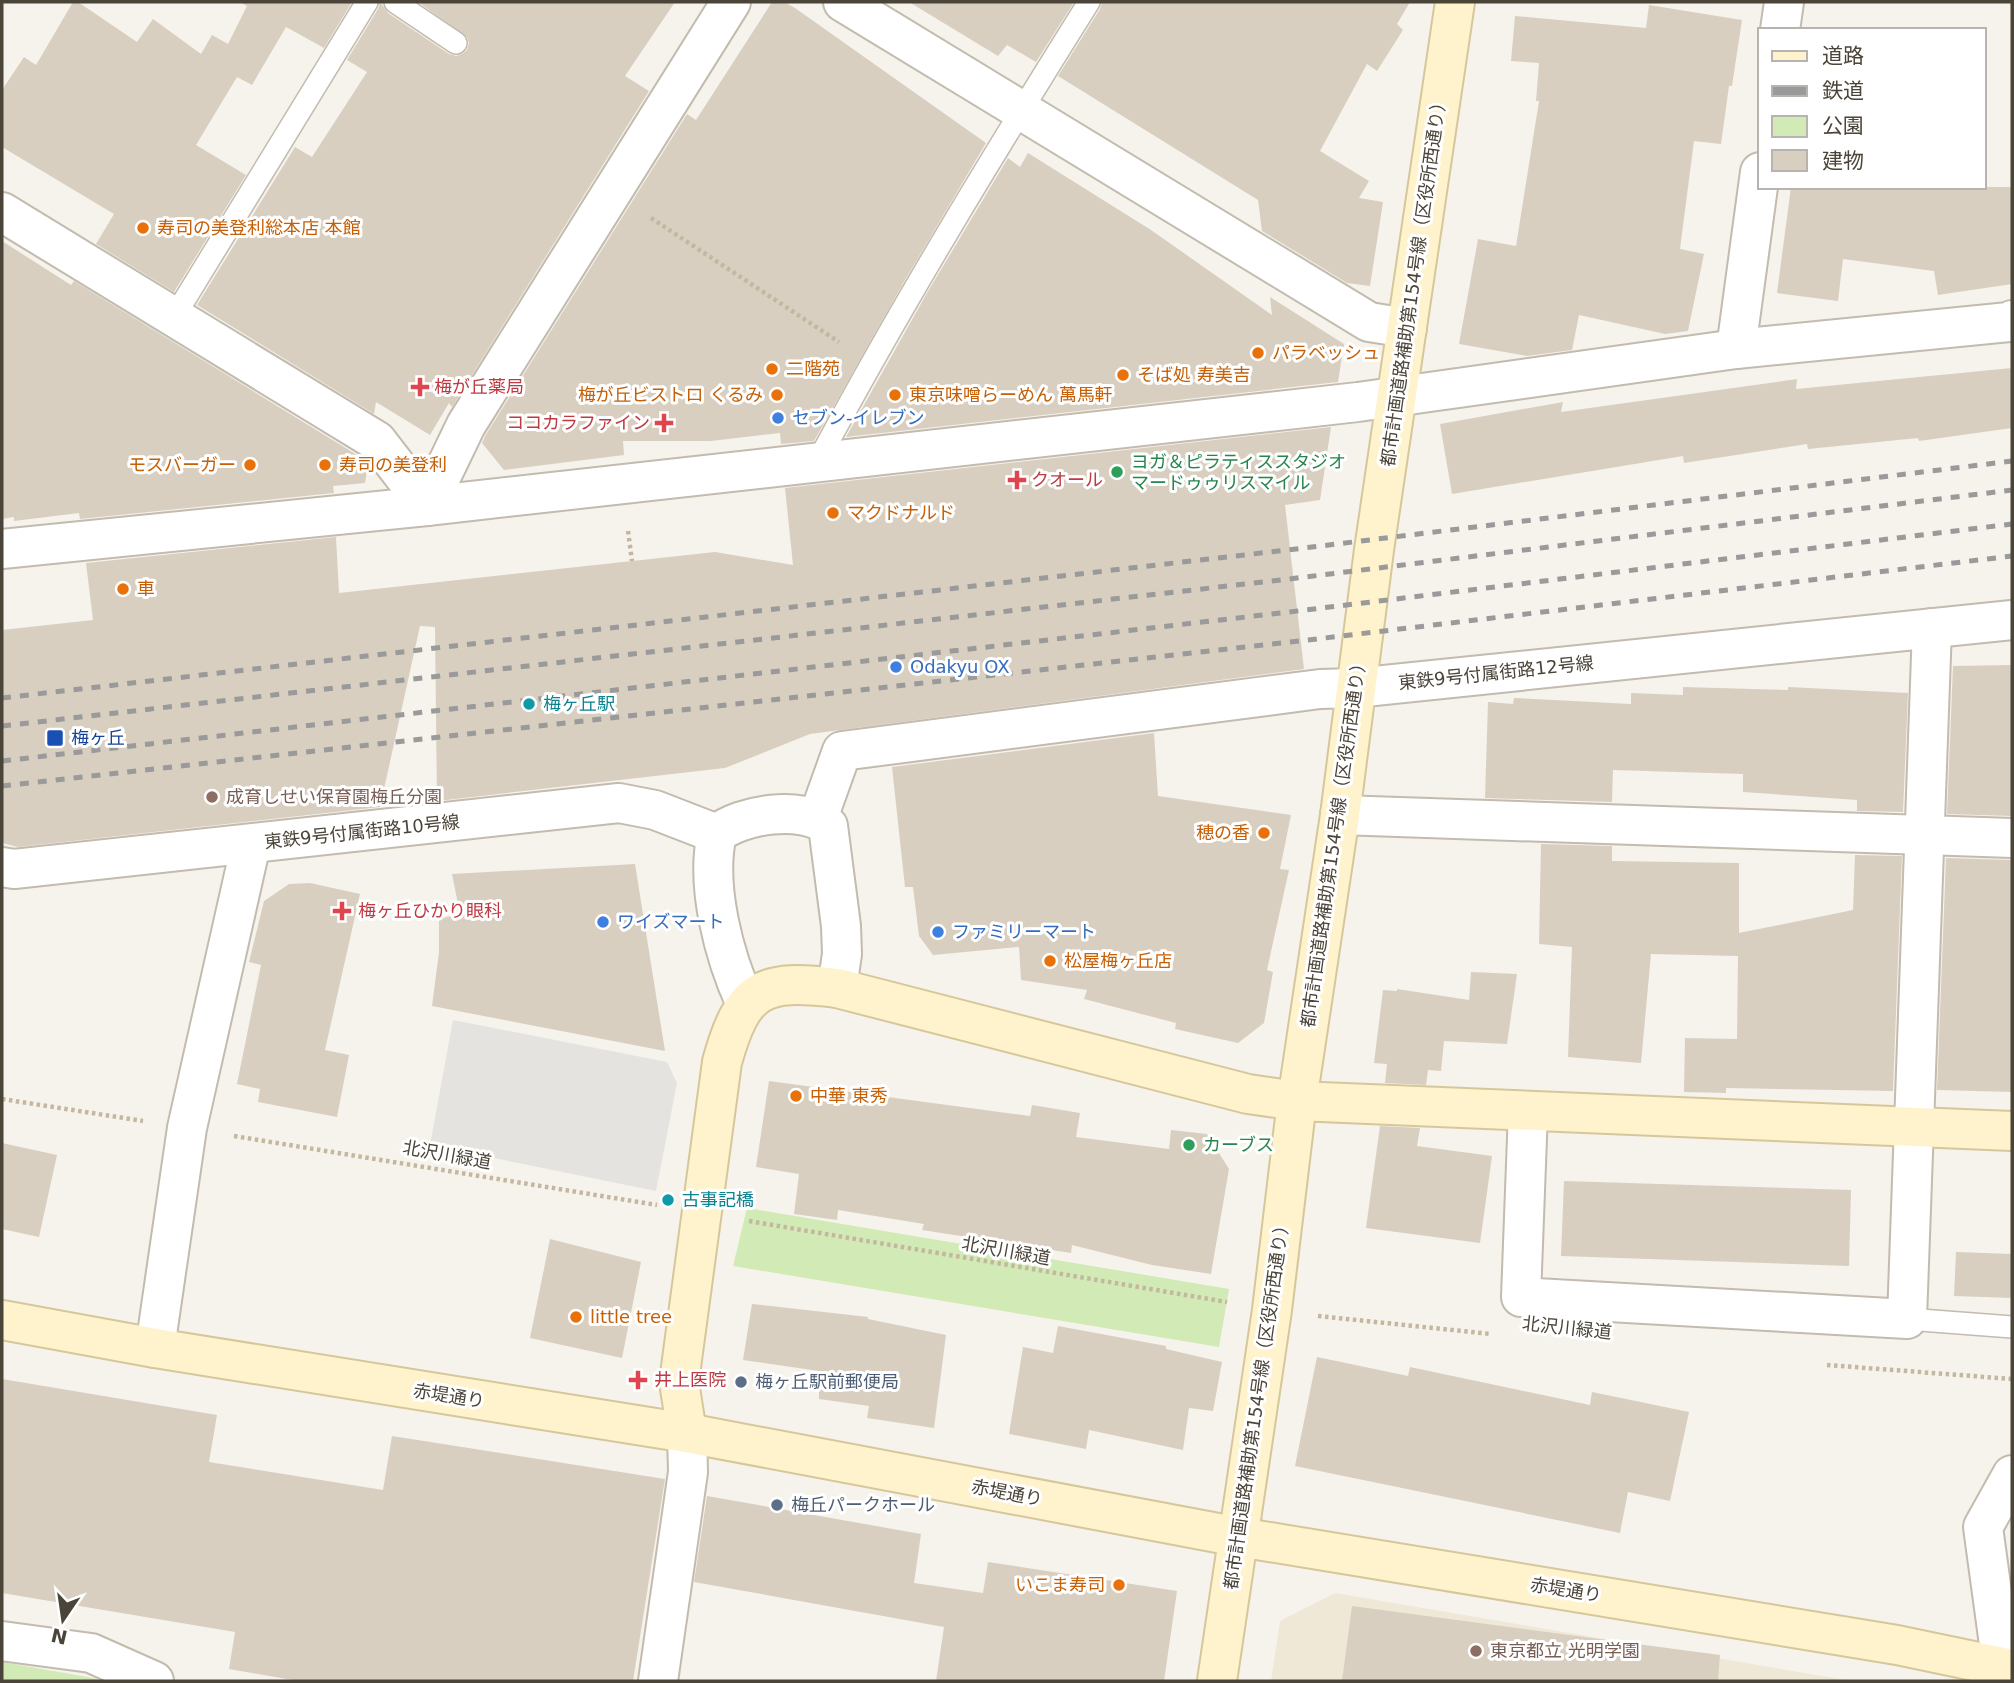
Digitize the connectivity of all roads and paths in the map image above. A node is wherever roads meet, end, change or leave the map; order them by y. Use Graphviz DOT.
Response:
graph roads {
  1 [pos="366,2"];
  2 [pos="395,2"];
  3 [pos="731,2"];
  4 [pos="843,2"];
  5 [pos="1090,2"];
  6 [pos="1455,2"];
  7 [pos="1784,2"];
  8 [pos="1780,28"];
  9 [pos="456,43"];
  10 [pos="1020,112"];
  11 [pos="1758,187"];
  12 [pos="612,193"];
  13 [pos="2,212"];
  14 [pos="174,317"];
  15 [pos="2012,320"];
  16 [pos="1407,328"];
  17 [pos="1736,349"];
  18 [pos="870,363"];
  19 [pos="1396,397"];
  20 [pos="818,461"];
  21 [pos="426,506"];
  22 [pos="2,549"];
  23 [pos="2012,620"];
  24 [pos="1932,628"];
  25 [pos="1355,688"];
  26 [pos="1340,815"];
  27 [pos="818,818"];
  28 [pos="717,834"];
  29 [pos="1925,835"];
  30 [pos="2012,838"];
  31 [pos="250,844"];
  32 [pos="2,867"];
  33 [pos="837,988"];
  34 [pos="746,1004"];
  35 [pos="2,1099"];
  36 [pos="1297,1101"];
  37 [pos="1528,1111"];
  38 [pos="1914,1127"];
  39 [pos="187,1128"];
  40 [pos="2012,1131"];
  41 [pos="702,1213"];
  42 [pos="1272,1310"];
  43 [pos="1907,1319"];
  44 [pos="2,1320"];
  45 [pos="2012,1327"];
  46 [pos="1496,1335"];
  47 [pos="155,1348"];
  48 [pos="1821,1365"];
  49 [pos="2012,1379"];
  50 [pos="687,1433"];
  51 [pos="2012,1475"];
  52 [pos="1239,1537"];
  53 [pos="2,1641"];
  54 [pos="2006,1672"];
  55 [pos="154,1681"];
  56 [pos="658,1681"];
  57 [pos="1217,1681"];
  1 -- 14 [label="lane"];
  2 -- 9 [label="lane"];
  3 -- 12 [label="street"];
  4 -- 10 [label="street"];
  5 -- 10 [label="lane"];
  6 -- 16 [label="street, 都市計画道路補助第154号線（区役所西通り）"];
  7 -- 8 [label="street"];
  10 -- 16 [label="street"];
  10 -- 18 [label="lane"];
  11 -- 17 [label="street"];
  12 -- 18 [label="path"];
  12 -- 21 [label="street"];
  13 -- 14 [label="street"];
  14 -- 21 [label="street"];
  15 -- 17 [label="street"];
  16 -- 19 [label="street, 都市計画道路補助第154号線（区役所西通り）"];
  17 -- 19 [label="street"];
  18 -- 20 [label="lane"];
  19 -- 20 [label="street"];
  19 -- 25 [label="street, 都市計画道路補助第154号線（区役所西通り）"];
  20 -- 21 [label="street"];
  21 -- 22 [label="street"];
  23 -- 24 [label="street, 東鉄9号付属街路12号線"];
  24 -- 25 [label="street, 東鉄9号付属街路12号線"];
  24 -- 29 [label="street"];
  25 -- 26 [label="street, 都市計画道路補助第154号線（区役所西通り）"];
  25 -- 27 [label="street, 東鉄9号付属街路12号線"];
  26 -- 29 [label="street"];
  26 -- 36 [label="street, 都市計画道路補助第154号線（区役所西通り）"];
  27 -- 28 [label="street"];
  27 -- 33 [label="street"];
  28 -- 31 [label="street, 東鉄9号付属街路10号線"];
  28 -- 34 [label="street"];
  29 -- 30 [label="street"];
  29 -- 38 [label="street"];
  31 -- 32 [label="street, 東鉄9号付属街路10号線"];
  31 -- 39 [label="street"];
  33 -- 34 [label="street"];
  33 -- 36 [label="street"];
  34 -- 41 [label="street"];
  35 -- 39 [label="path, 北沢川緑道"];
  36 -- 37 [label="street"];
  36 -- 42 [label="street, 都市計画道路補助第154号線（区役所西通り）"];
  37 -- 38 [label="street"];
  37 -- 43 [label="street"];
  38 -- 40 [label="street"];
  38 -- 43 [label="street"];
  39 -- 41 [label="path, 北沢川緑道"];
  39 -- 47 [label="street"];
  41 -- 42 [label="path, 北沢川緑道"];
  41 -- 50 [label="street"];
  42 -- 46 [label="path, 北沢川緑道"];
  42 -- 52 [label="street, 都市計画道路補助第154号線（区役所西通り）"];
  43 -- 45 [label="lane"];
  44 -- 47 [label="street, 赤堤通り"];
  47 -- 50 [label="street, 赤堤通り"];
  48 -- 49 [label="path"];
  50 -- 52 [label="street, 赤堤通り"];
  50 -- 56 [label="street"];
  51 -- 54 [label="street"];
  52 -- 54 [label="street, 赤堤通り"];
  52 -- 57 [label="street, 都市計画道路補助第154号線（区役所西通り）"];
  53 -- 55 [label="street"];
}
